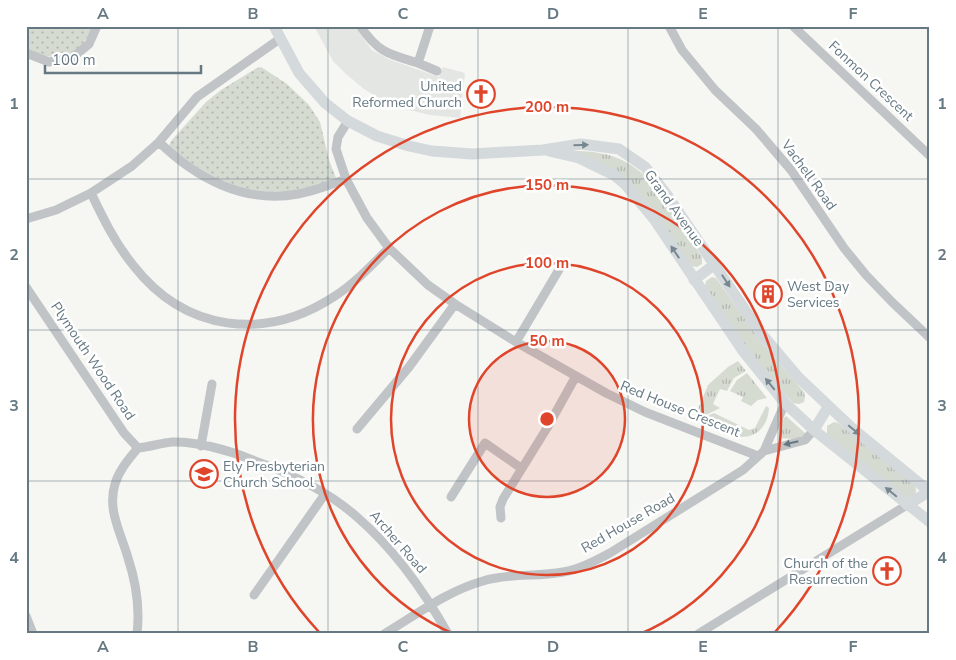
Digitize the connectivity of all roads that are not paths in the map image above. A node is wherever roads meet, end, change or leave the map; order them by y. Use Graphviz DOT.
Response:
graph roads {
  1 [pos="97,26"];
  2 [pos="274,26"];
  3 [pos="284,26"];
  4 [pos="360,26"];
  5 [pos="430,26"];
  6 [pos="669,26"];
  7 [pos="793,26"];
  8 [pos="281,38"];
  9 [pos="26,53"];
  10 [pos="418,63"];
  11 [pos="436,71"];
  12 [pos="348,121"];
  13 [pos="159,142"];
  14 [pos="542,150"];
  15 [pos="930,156"];
  16 [pos="346,179"];
  17 [pos="91,193"];
  18 [pos="26,219"];
  19 [pos="389,248"];
  20 [pos="563,263"];
  21 [pos="715,264"];
  22 [pos="694,280"];
  23 [pos="26,287"];
  24 [pos="455,304"];
  25 [pos="930,338"];
  26 [pos="516,342"];
  27 [pos="576,376"];
  28 [pos="212,384"];
  29 [pos="785,402"];
  30 [pos="828,407"];
  31 [pos="357,429"];
  32 [pos="814,430"];
  33 [pos="202,446"];
  34 [pos="138,448"];
  35 [pos="761,453"];
  36 [pos="521,468"];
  37 [pos="930,492"];
  38 [pos="325,494"];
  39 [pos="451,497"];
  40 [pos="908,505"];
  41 [pos="501,518"];
  42 [pos="930,522"];
  43 [pos="254,595"];
  44 [pos="432,606"];
  45 [pos="26,616"];
  46 [pos="34,634"];
  47 [pos="137,634"];
  48 [pos="384,634"];
  49 [pos="448,634"];
  50 [pos="698,634"];
  1 -- 9 [label="street"];
  2 -- 8 [label="street, Grand Avenue"];
  3 -- 8 [label="street"];
  4 -- 10 [label="street"];
  5 -- 10 [label="street"];
  6 -- 25 [label="street, Vachell Road"];
  7 -- 15 [label="street, Fonmon Crescent"];
  8 -- 12 [label="street, Grand Avenue"];
  8 -- 13 [label="street"];
  10 -- 11 [label="street"];
  12 -- 14 [label="street, Grand Avenue"];
  12 -- 16 [label="street, Red House Crescent"];
  13 -- 16 [label="street"];
  13 -- 17 [label="street"];
  14 -- 21 [label="street, Grand Avenue, one-way"];
  22 -- 14 [label="street, Grand Avenue, one-way"];
  16 -- 19 [label="street, Red House Crescent"];
  17 -- 18 [label="street"];
  17 -- 19 [label="street"];
  19 -- 24 [label="street, Red House Crescent"];
  20 -- 26 [label="street"];
  21 -- 22 [label="street"];
  21 -- 30 [label="street, Grand Avenue, one-way"];
  29 -- 22 [label="street, Grand Avenue, one-way"];
  23 -- 34 [label="street, Plymouth Wood Road"];
  24 -- 26 [label="street, Red House Crescent"];
  24 -- 31 [label="street"];
  26 -- 27 [label="street, Red House Crescent"];
  27 -- 35 [label="street, Red House Crescent"];
  27 -- 36 [label="street"];
  28 -- 33 [label="street"];
  29 -- 32 [label="street, Grand Avenue"];
  29 -- 35 [label="street, Red House Road"];
  30 -- 32 [label="street"];
  30 -- 37 [label="street, Grand Avenue, one-way"];
  32 -- 35 [label="street, Red House Road, one-way"];
  40 -- 32 [label="street, Grand Avenue, one-way"];
  33 -- 34 [label="street, Archer Road"];
  33 -- 38 [label="street, Archer Road"];
  34 -- 47 [label="street"];
  35 -- 44 [label="street, Red House Road"];
  36 -- 39 [label="street"];
  36 -- 41 [label="street"];
  37 -- 40 [label="street, Grand Avenue"];
  38 -- 43 [label="street"];
  38 -- 44 [label="street, Archer Road"];
  40 -- 42 [label="street, Grand Avenue"];
  40 -- 50 [label="street"];
  44 -- 48 [label="street, Red House Road"];
  44 -- 49 [label="street, Archer Road"];
  45 -- 46 [label="street"];
}
